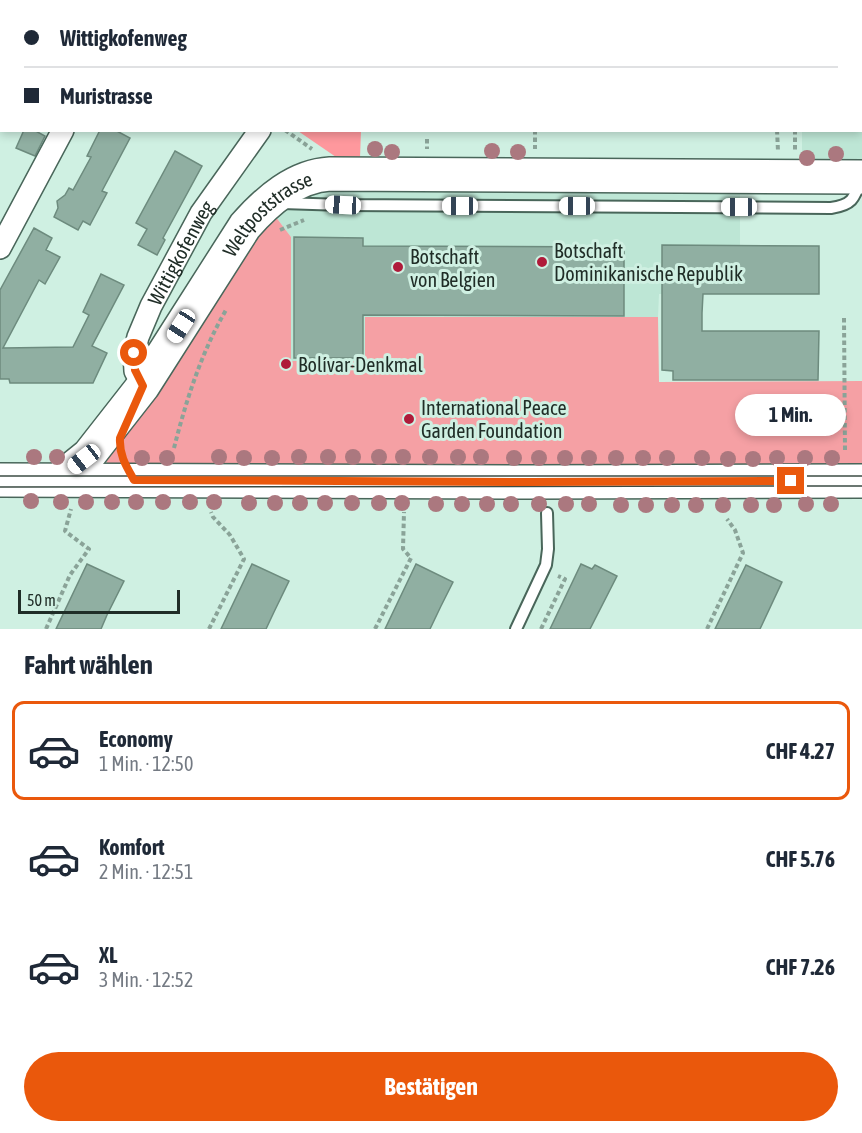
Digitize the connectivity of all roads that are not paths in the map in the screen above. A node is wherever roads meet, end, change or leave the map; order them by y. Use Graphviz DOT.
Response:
graph roads {
  1 [pos="62,132"];
  2 [pos="259,132"];
  3 [pos="862,177"];
  4 [pos="0,248"];
  5 [pos="143,386"];
  6 [pos="0,480"];
  7 [pos="134,480"];
  8 [pos="862,481"];
  9 [pos="64,494"];
  10 [pos="547,513"];
  11 [pos="516,629"];
  1 -- 4 [label="street"];
  2 -- 5 [label="street, Wittigkofenweg"];
  3 -- 5 [label="main road, Weltpoststrasse"];
  5 -- 7 [label="main road, Weltpoststrasse"];
  5 -- 9 [label="main road, Weltpoststrasse"];
  6 -- 9 [label="main road"];
  7 -- 8 [label="main road"];
  7 -- 9 [label="main road"];
  10 -- 11 [label="lane"];
}
